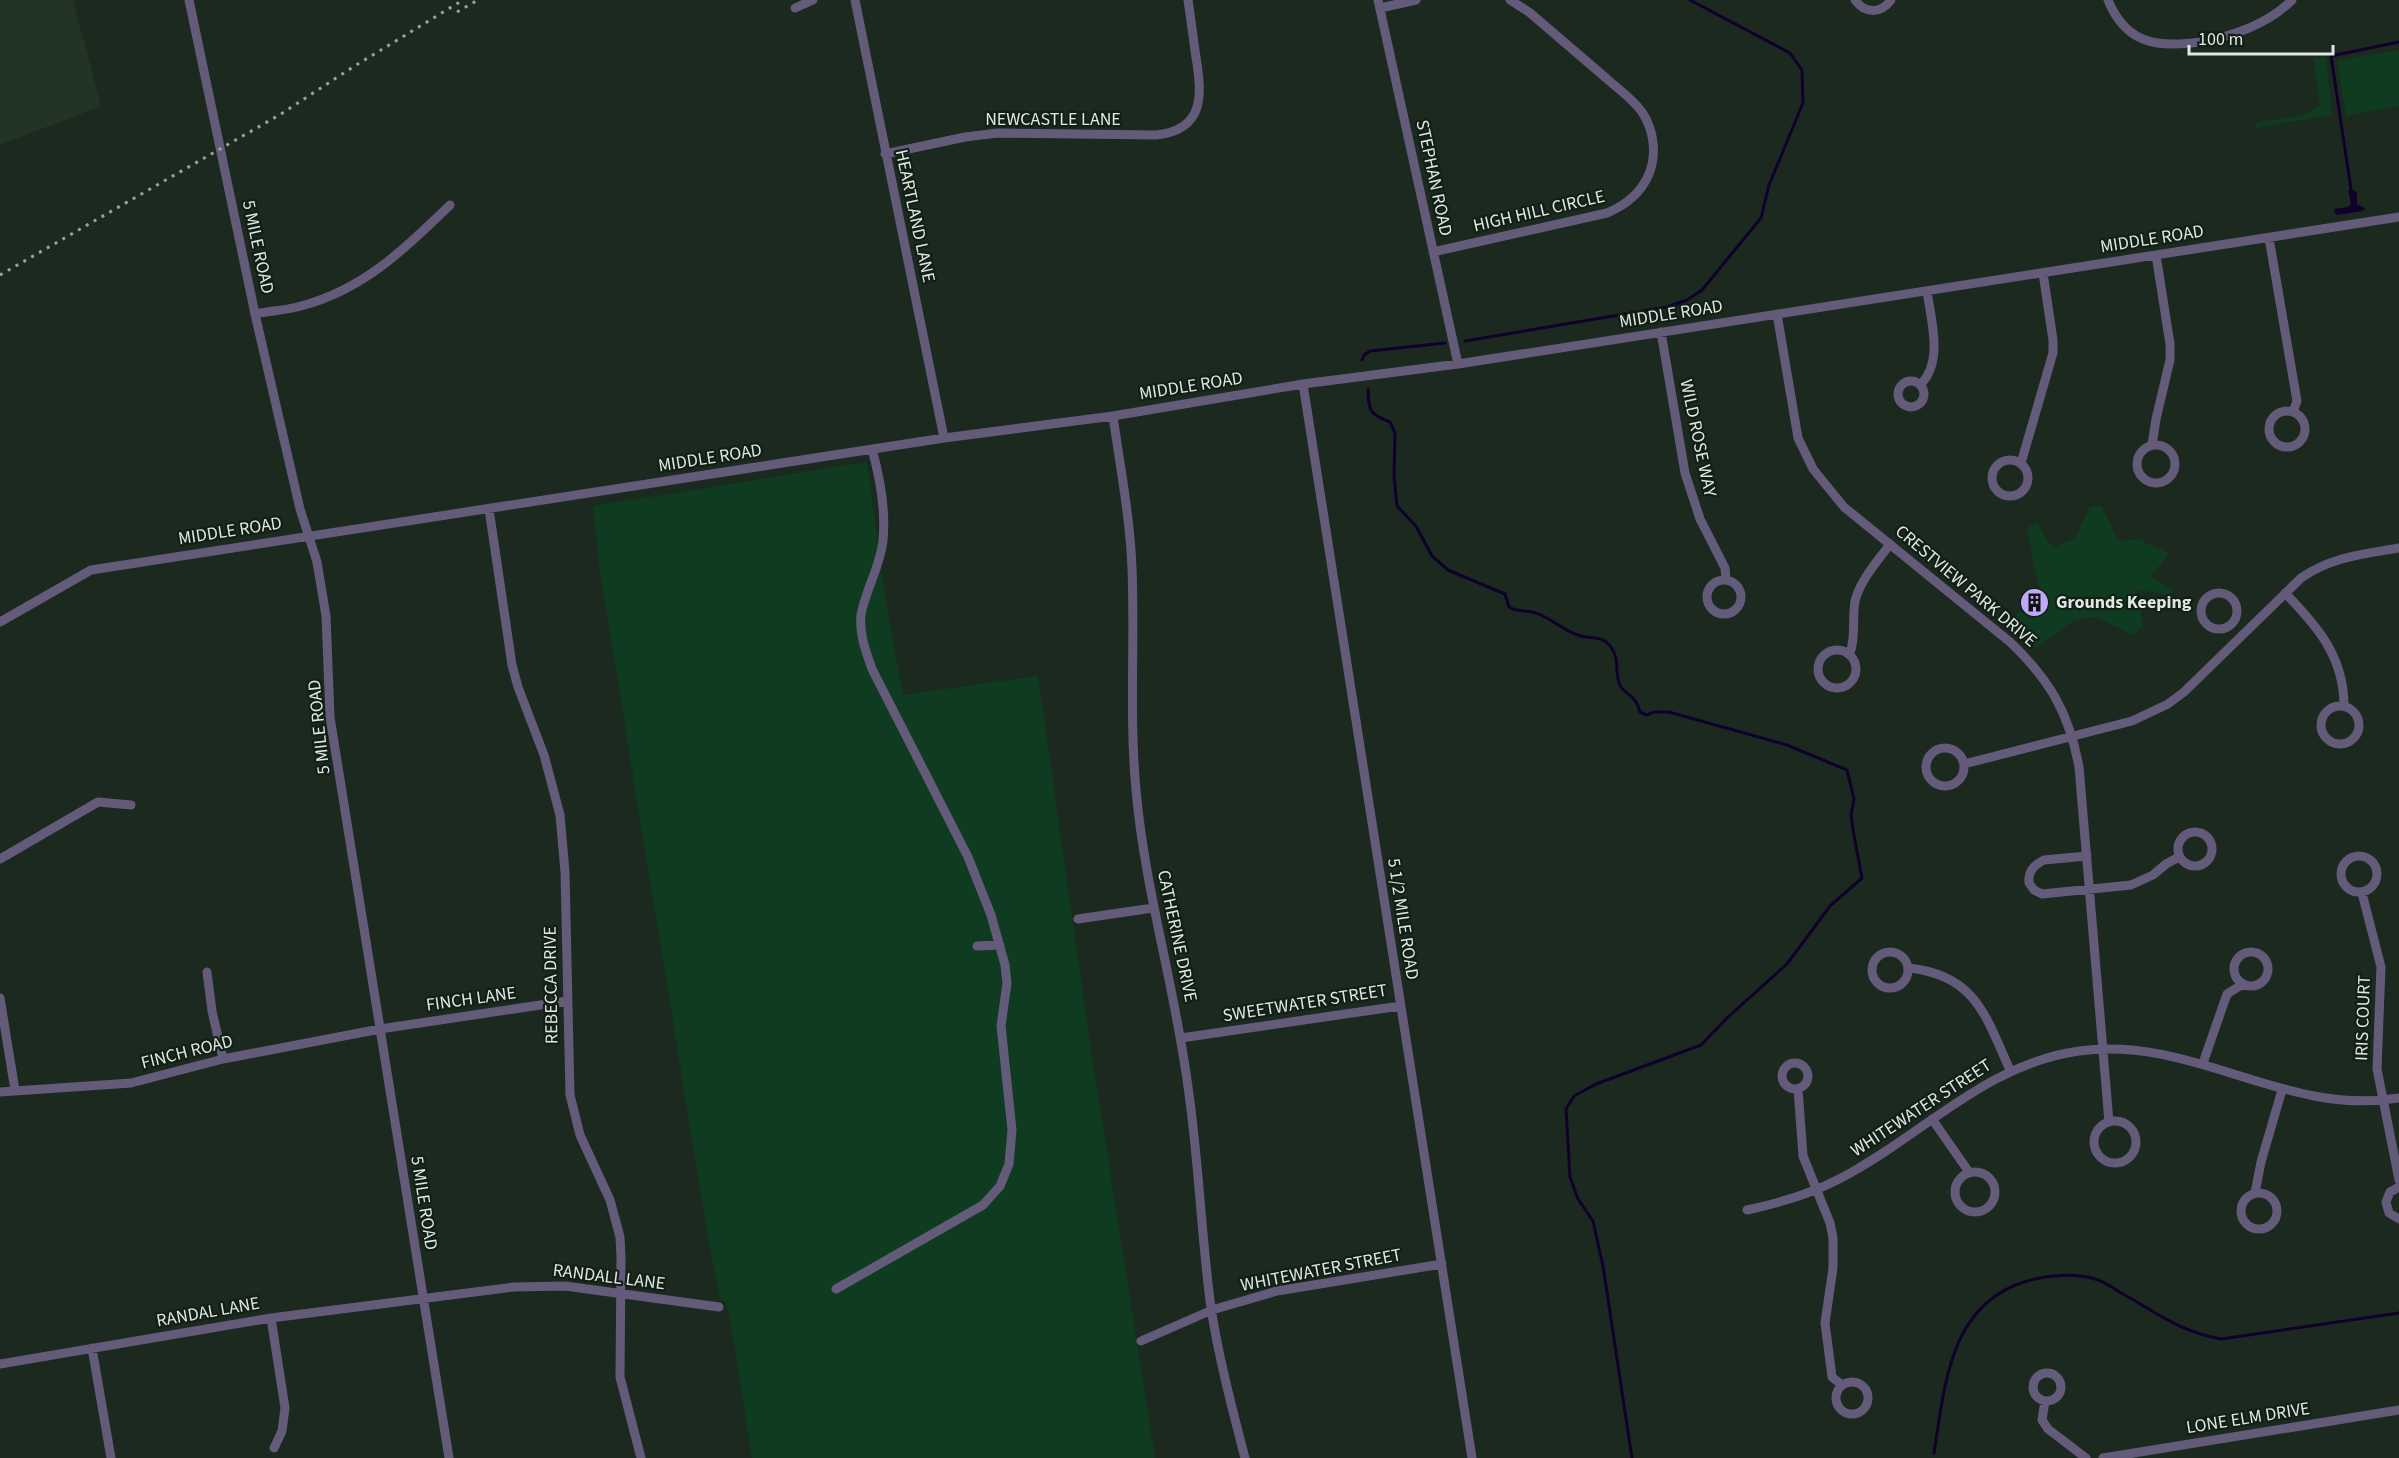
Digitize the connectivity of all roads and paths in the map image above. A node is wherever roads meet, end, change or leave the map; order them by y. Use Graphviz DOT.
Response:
graph roads {
  1 [pos="189,0"];
  2 [pos="813,0"];
  3 [pos="855,0"];
  4 [pos="1188,0"];
  5 [pos="1416,0"];
  6 [pos="1510,0"];
  7 [pos="1855,0"];
  8 [pos="1891,0"];
  9 [pos="2108,0"];
  10 [pos="2292,0"];
  11 [pos="1379,4"];
  12 [pos="795,8"];
  13 [pos="885,154"];
  14 [pos="450,205"];
  15 [pos="2399,218"];
  16 [pos="2269,238"];
  17 [pos="1433,252"];
  18 [pos="2156,255"];
  19 [pos="2043,273"];
  20 [pos="1927,291"];
  21 [pos="255,314"];
  22 [pos="1777,314"];
  23 [pos="1661,332"];
  24 [pos="1458,364"];
  25 [pos="1303,384"];
  26 [pos="1920,385"];
  27 [pos="2294,412"];
  28 [pos="1113,416"];
  29 [pos="944,438"];
  30 [pos="2152,446"];
  31 [pos="872,449"];
  32 [pos="2021,463"];
  33 [pos="489,509"];
  34 [pos="308,536"];
  35 [pos="1890,544"];
  36 [pos="2399,548"];
  37 [pos="1726,579"];
  38 [pos="2285,593"];
  39 [pos="0,622"];
  40 [pos="2230,626"];
  41 [pos="2241,637"];
  42 [pos="1850,653"];
  43 [pos="2344,706"];
  44 [pos="2073,736"];
  45 [pos="1964,764"];
  46 [pos="131,805"];
  47 [pos="2087,856"];
  48 [pos="2180,857"];
  49 [pos="0,859"];
  50 [pos="2090,888"];
  51 [pos="2362,893"];
  52 [pos="1153,908"];
  53 [pos="1078,919"];
  54 [pos="1000,945"];
  55 [pos="977,946"];
  56 [pos="1909,968"];
  57 [pos="207,972"];
  58 [pos="2243,984"];
  59 [pos="0,998"];
  60 [pos="567,1001"];
  61 [pos="1400,1005"];
  62 [pos="380,1029"];
  63 [pos="1181,1038"];
  64 [pos="2103,1048"];
  65 [pos="223,1059"];
  66 [pos="2203,1063"];
  67 [pos="2010,1070"];
  68 [pos="1798,1089"];
  69 [pos="15,1090"];
  70 [pos="2282,1090"];
  71 [pos="0,1092"];
  72 [pos="2399,1098"];
  73 [pos="2382,1101"];
  74 [pos="1932,1119"];
  75 [pos="2109,1122"];
  76 [pos="1969,1172"];
  77 [pos="2399,1180"];
  78 [pos="2399,1186"];
  79 [pos="1816,1190"];
  80 [pos="2255,1193"];
  81 [pos="1747,1210"];
  82 [pos="2399,1219"];
  83 [pos="1442,1264"];
  84 [pos="836,1289"];
  85 [pos="620,1294"];
  86 [pos="423,1298"];
  87 [pos="719,1307"];
  88 [pos="1212,1310"];
  89 [pos="271,1318"];
  90 [pos="1141,1341"];
  91 [pos="92,1348"];
  92 [pos="0,1364"];
  93 [pos="1842,1386"];
  94 [pos="2045,1401"];
  95 [pos="2399,1410"];
  96 [pos="274,1448"];
  97 [pos="111,1458"];
  98 [pos="449,1458"];
  99 [pos="641,1458"];
  100 [pos="1245,1458"];
  101 [pos="1472,1458"];
  102 [pos="2086,1458"];
  103 [pos="2103,1458"];
  1 -- 21 [label="street, 5 MILE ROAD"];
  2 -- 12 [label="street"];
  3 -- 13 [label="street, HEARTLAND LANE"];
  4 -- 13 [label="street, NEWCASTLE LANE"];
  5 -- 11 [label="street"];
  6 -- 17 [label="street, HIGH HILL CIRCLE"];
  7 -- 8 [label="street"];
  9 -- 10 [label="street"];
  11 -- 17 [label="street, STEPHAN ROAD"];
  13 -- 29 [label="street, HEARTLAND LANE"];
  14 -- 21 [label="street"];
  15 -- 16 [label="street, MIDDLE ROAD"];
  16 -- 18 [label="street, MIDDLE ROAD"];
  16 -- 27 [label="street"];
  17 -- 24 [label="street, STEPHAN ROAD"];
  18 -- 19 [label="street, MIDDLE ROAD"];
  18 -- 30 [label="street"];
  19 -- 20 [label="street, MIDDLE ROAD"];
  19 -- 32 [label="street"];
  20 -- 22 [label="street, MIDDLE ROAD"];
  20 -- 26 [label="street"];
  21 -- 34 [label="street, 5 MILE ROAD"];
  22 -- 23 [label="street, MIDDLE ROAD"];
  22 -- 35 [label="street, CRESTVIEW PARK DRIVE"];
  23 -- 24 [label="street, MIDDLE ROAD"];
  23 -- 37 [label="street, WILD ROSE WAY"];
  24 -- 25 [label="street, MIDDLE ROAD"];
  25 -- 28 [label="street, MIDDLE ROAD"];
  25 -- 61 [label="street, 5 1/2 MILE ROAD"];
  27 -- 27 [label="street"];
  28 -- 29 [label="street, MIDDLE ROAD"];
  28 -- 52 [label="street, CATHERINE DRIVE"];
  29 -- 31 [label="street, MIDDLE ROAD"];
  30 -- 30 [label="street"];
  31 -- 33 [label="street, MIDDLE ROAD"];
  31 -- 54 [label="street"];
  33 -- 34 [label="street, MIDDLE ROAD"];
  33 -- 60 [label="street, REBECCA DRIVE"];
  34 -- 39 [label="street, MIDDLE ROAD"];
  34 -- 62 [label="street, 5 MILE ROAD"];
  35 -- 42 [label="street"];
  35 -- 44 [label="street, CRESTVIEW PARK DRIVE"];
  36 -- 38 [label="street"];
  38 -- 41 [label="street"];
  38 -- 43 [label="street"];
  40 -- 41 [label="street"];
  41 -- 44 [label="street"];
  42 -- 42 [label="street"];
  43 -- 43 [label="street"];
  44 -- 45 [label="street"];
  44 -- 47 [label="street, CRESTVIEW PARK DRIVE"];
  45 -- 45 [label="street"];
  46 -- 49 [label="street"];
  47 -- 50 [label="street, CRESTVIEW PARK DRIVE"];
  47 -- 50 [label="street"];
  48 -- 50 [label="street"];
  50 -- 64 [label="street, CRESTVIEW PARK DRIVE"];
  51 -- 51 [label="street"];
  51 -- 73 [label="street, IRIS COURT"];
  52 -- 53 [label="street"];
  52 -- 63 [label="street, CATHERINE DRIVE"];
  54 -- 55 [label="street"];
  54 -- 84 [label="street"];
  56 -- 56 [label="street"];
  56 -- 67 [label="street"];
  57 -- 65 [label="street"];
  58 -- 66 [label="street"];
  59 -- 69 [label="street"];
  60 -- 62 [label="street, FINCH LANE"];
  60 -- 85 [label="street, REBECCA DRIVE"];
  61 -- 63 [label="street, SWEETWATER STREET"];
  61 -- 83 [label="street, 5 1/2 MILE ROAD"];
  62 -- 65 [label="street, FINCH ROAD"];
  62 -- 86 [label="street, 5 MILE ROAD"];
  63 -- 88 [label="street, CATHERINE DRIVE"];
  64 -- 66 [label="street, WHITEWATER STREET"];
  64 -- 67 [label="street, WHITEWATER STREET"];
  64 -- 75 [label="street, CRESTVIEW PARK DRIVE"];
  65 -- 69 [label="street, FINCH ROAD"];
  66 -- 70 [label="street, WHITEWATER STREET"];
  67 -- 74 [label="street, WHITEWATER STREET"];
  68 -- 79 [label="street"];
  69 -- 71 [label="street, FINCH ROAD"];
  70 -- 73 [label="street, WHITEWATER STREET"];
  70 -- 80 [label="street"];
  72 -- 73 [label="street, WHITEWATER STREET"];
  73 -- 77 [label="street, IRIS COURT"];
  74 -- 76 [label="street"];
  74 -- 79 [label="street, WHITEWATER STREET"];
  75 -- 75 [label="street"];
  76 -- 76 [label="street"];
  78 -- 82 [label="street"];
  79 -- 81 [label="street, WHITEWATER STREET"];
  79 -- 93 [label="street"];
  80 -- 80 [label="street"];
  83 -- 88 [label="street, WHITEWATER STREET"];
  83 -- 101 [label="street, 5 1/2 MILE ROAD"];
  85 -- 86 [label="street, RANDALL LANE"];
  85 -- 87 [label="street, RANDALL LANE"];
  85 -- 99 [label="street, REBECCA DRIVE"];
  86 -- 89 [label="street, RANDAL LANE"];
  86 -- 98 [label="street, 5 MILE ROAD"];
  88 -- 90 [label="street, WHITEWATER STREET"];
  88 -- 100 [label="street, CATHERINE DRIVE"];
  89 -- 91 [label="street, RANDAL LANE"];
  89 -- 96 [label="street"];
  91 -- 92 [label="street, RANDAL LANE"];
  91 -- 97 [label="street"];
  94 -- 102 [label="street"];
  95 -- 103 [label="street, LONE ELM DRIVE"];
}
